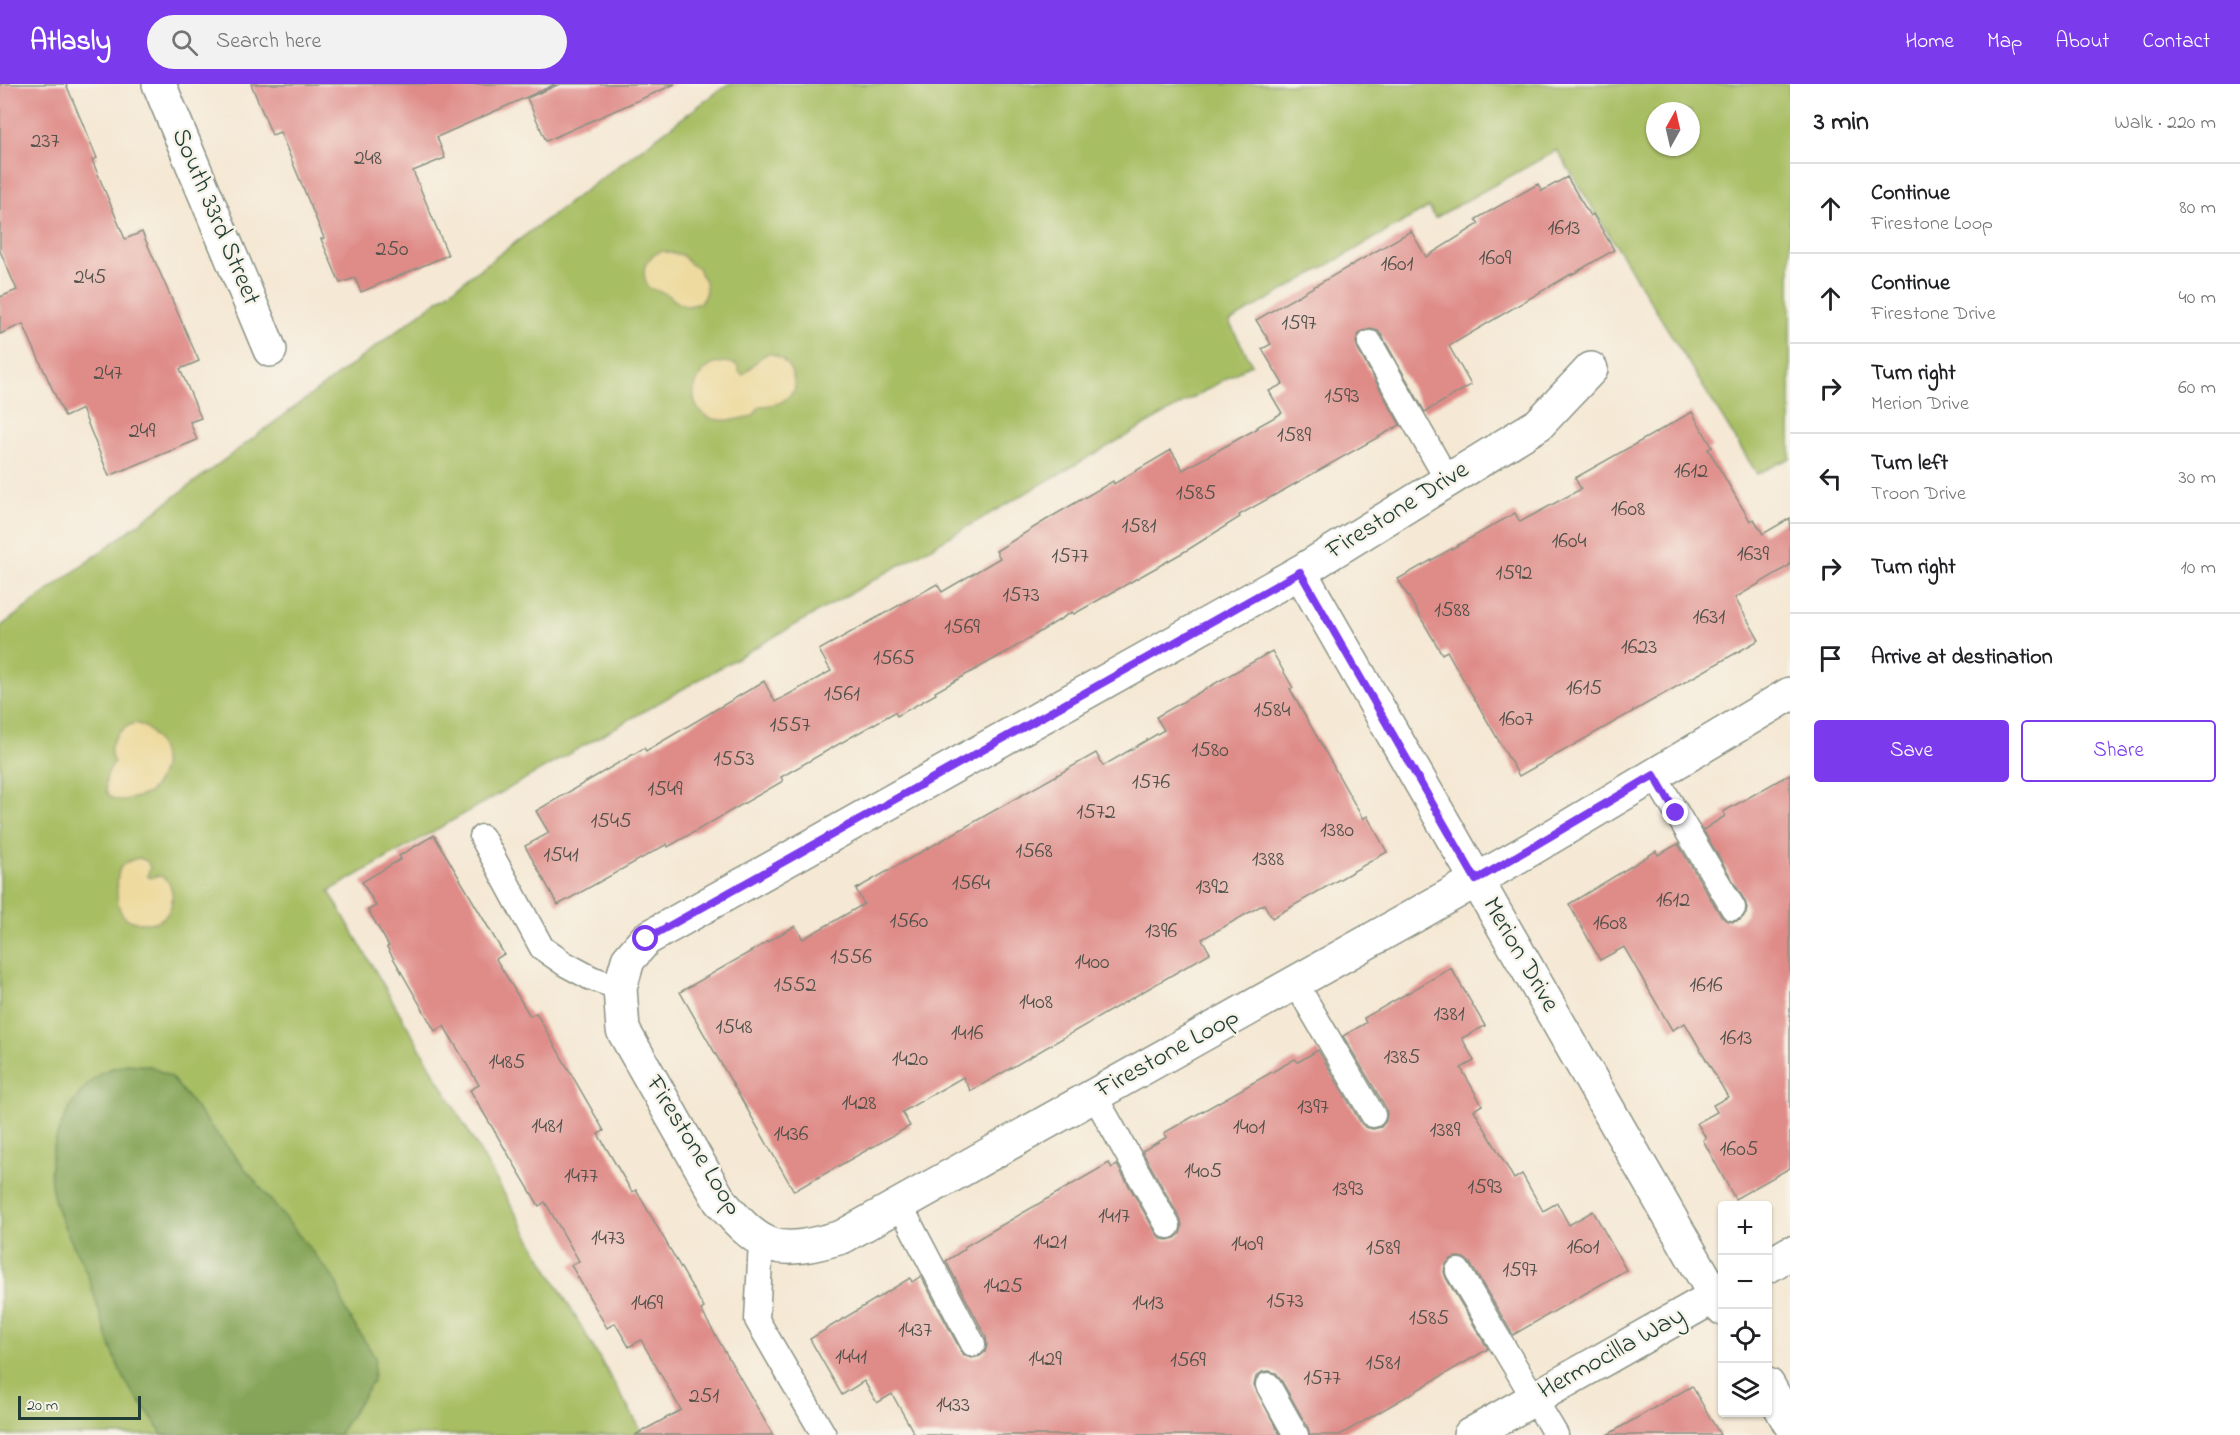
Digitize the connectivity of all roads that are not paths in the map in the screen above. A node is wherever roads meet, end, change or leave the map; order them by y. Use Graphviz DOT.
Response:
graph roads {
  1 [pos="159,84"];
  2 [pos="1370,343"];
  3 [pos="270,350"];
  4 [pos="1591,369"];
  5 [pos="1448,481"];
  6 [pos="1300,572"];
  7 [pos="1790,694"];
  8 [pos="1064,704"];
  9 [pos="1654,775"];
  10 [pos="482,837"];
  11 [pos="1476,880"];
  12 [pos="1733,908"];
  13 [pos="1295,982"];
  14 [pos="620,988"];
  15 [pos="1094,1095"];
  16 [pos="1373,1114"];
  17 [pos="900,1205"];
  18 [pos="1168,1226"];
  19 [pos="761,1241"];
  20 [pos="1790,1253"];
  21 [pos="1772,1263"];
  22 [pos="1458,1271"];
  23 [pos="1718,1295"];
  24 [pos="1718,1299"];
  25 [pos="973,1344"];
  26 [pos="1268,1385"];
  27 [pos="1772,1393"];
  28 [pos="1534,1398"];
  29 [pos="1790,1424"];
  30 [pos="824,1435"];
  31 [pos="1296,1435"];
  32 [pos="1470,1435"];
  33 [pos="1556,1435"];
  1 -- 3 [label="street, South 33rd Street"];
  2 -- 5 [label="lane"];
  4 -- 5 [label="street, Firestone Drive"];
  5 -- 6 [label="street, Firestone Drive"];
  6 -- 8 [label="street, Firestone Drive"];
  6 -- 11 [label="street, Merion Drive"];
  7 -- 9 [label="street, Firestone Loop"];
  8 -- 14 [label="street, Firestone Loop"];
  9 -- 11 [label="street, Firestone Loop"];
  9 -- 12 [label="lane"];
  10 -- 14 [label="lane"];
  11 -- 13 [label="street, Firestone Loop"];
  11 -- 23 [label="street, Merion Drive"];
  13 -- 15 [label="street, Firestone Loop"];
  13 -- 16 [label="lane"];
  14 -- 19 [label="street, Firestone Loop"];
  15 -- 17 [label="street, Firestone Loop"];
  15 -- 18 [label="lane"];
  17 -- 19 [label="street, Firestone Loop"];
  17 -- 25 [label="lane"];
  19 -- 30 [label="lane"];
  20 -- 21 [label="street"];
  22 -- 28 [label="lane"];
  24 -- 28 [label="street, Hermocilla Way"];
  26 -- 31 [label="lane"];
  27 -- 29 [label="street"];
  28 -- 32 [label="street, Hermocilla Way"];
  28 -- 33 [label="lane"];
}
